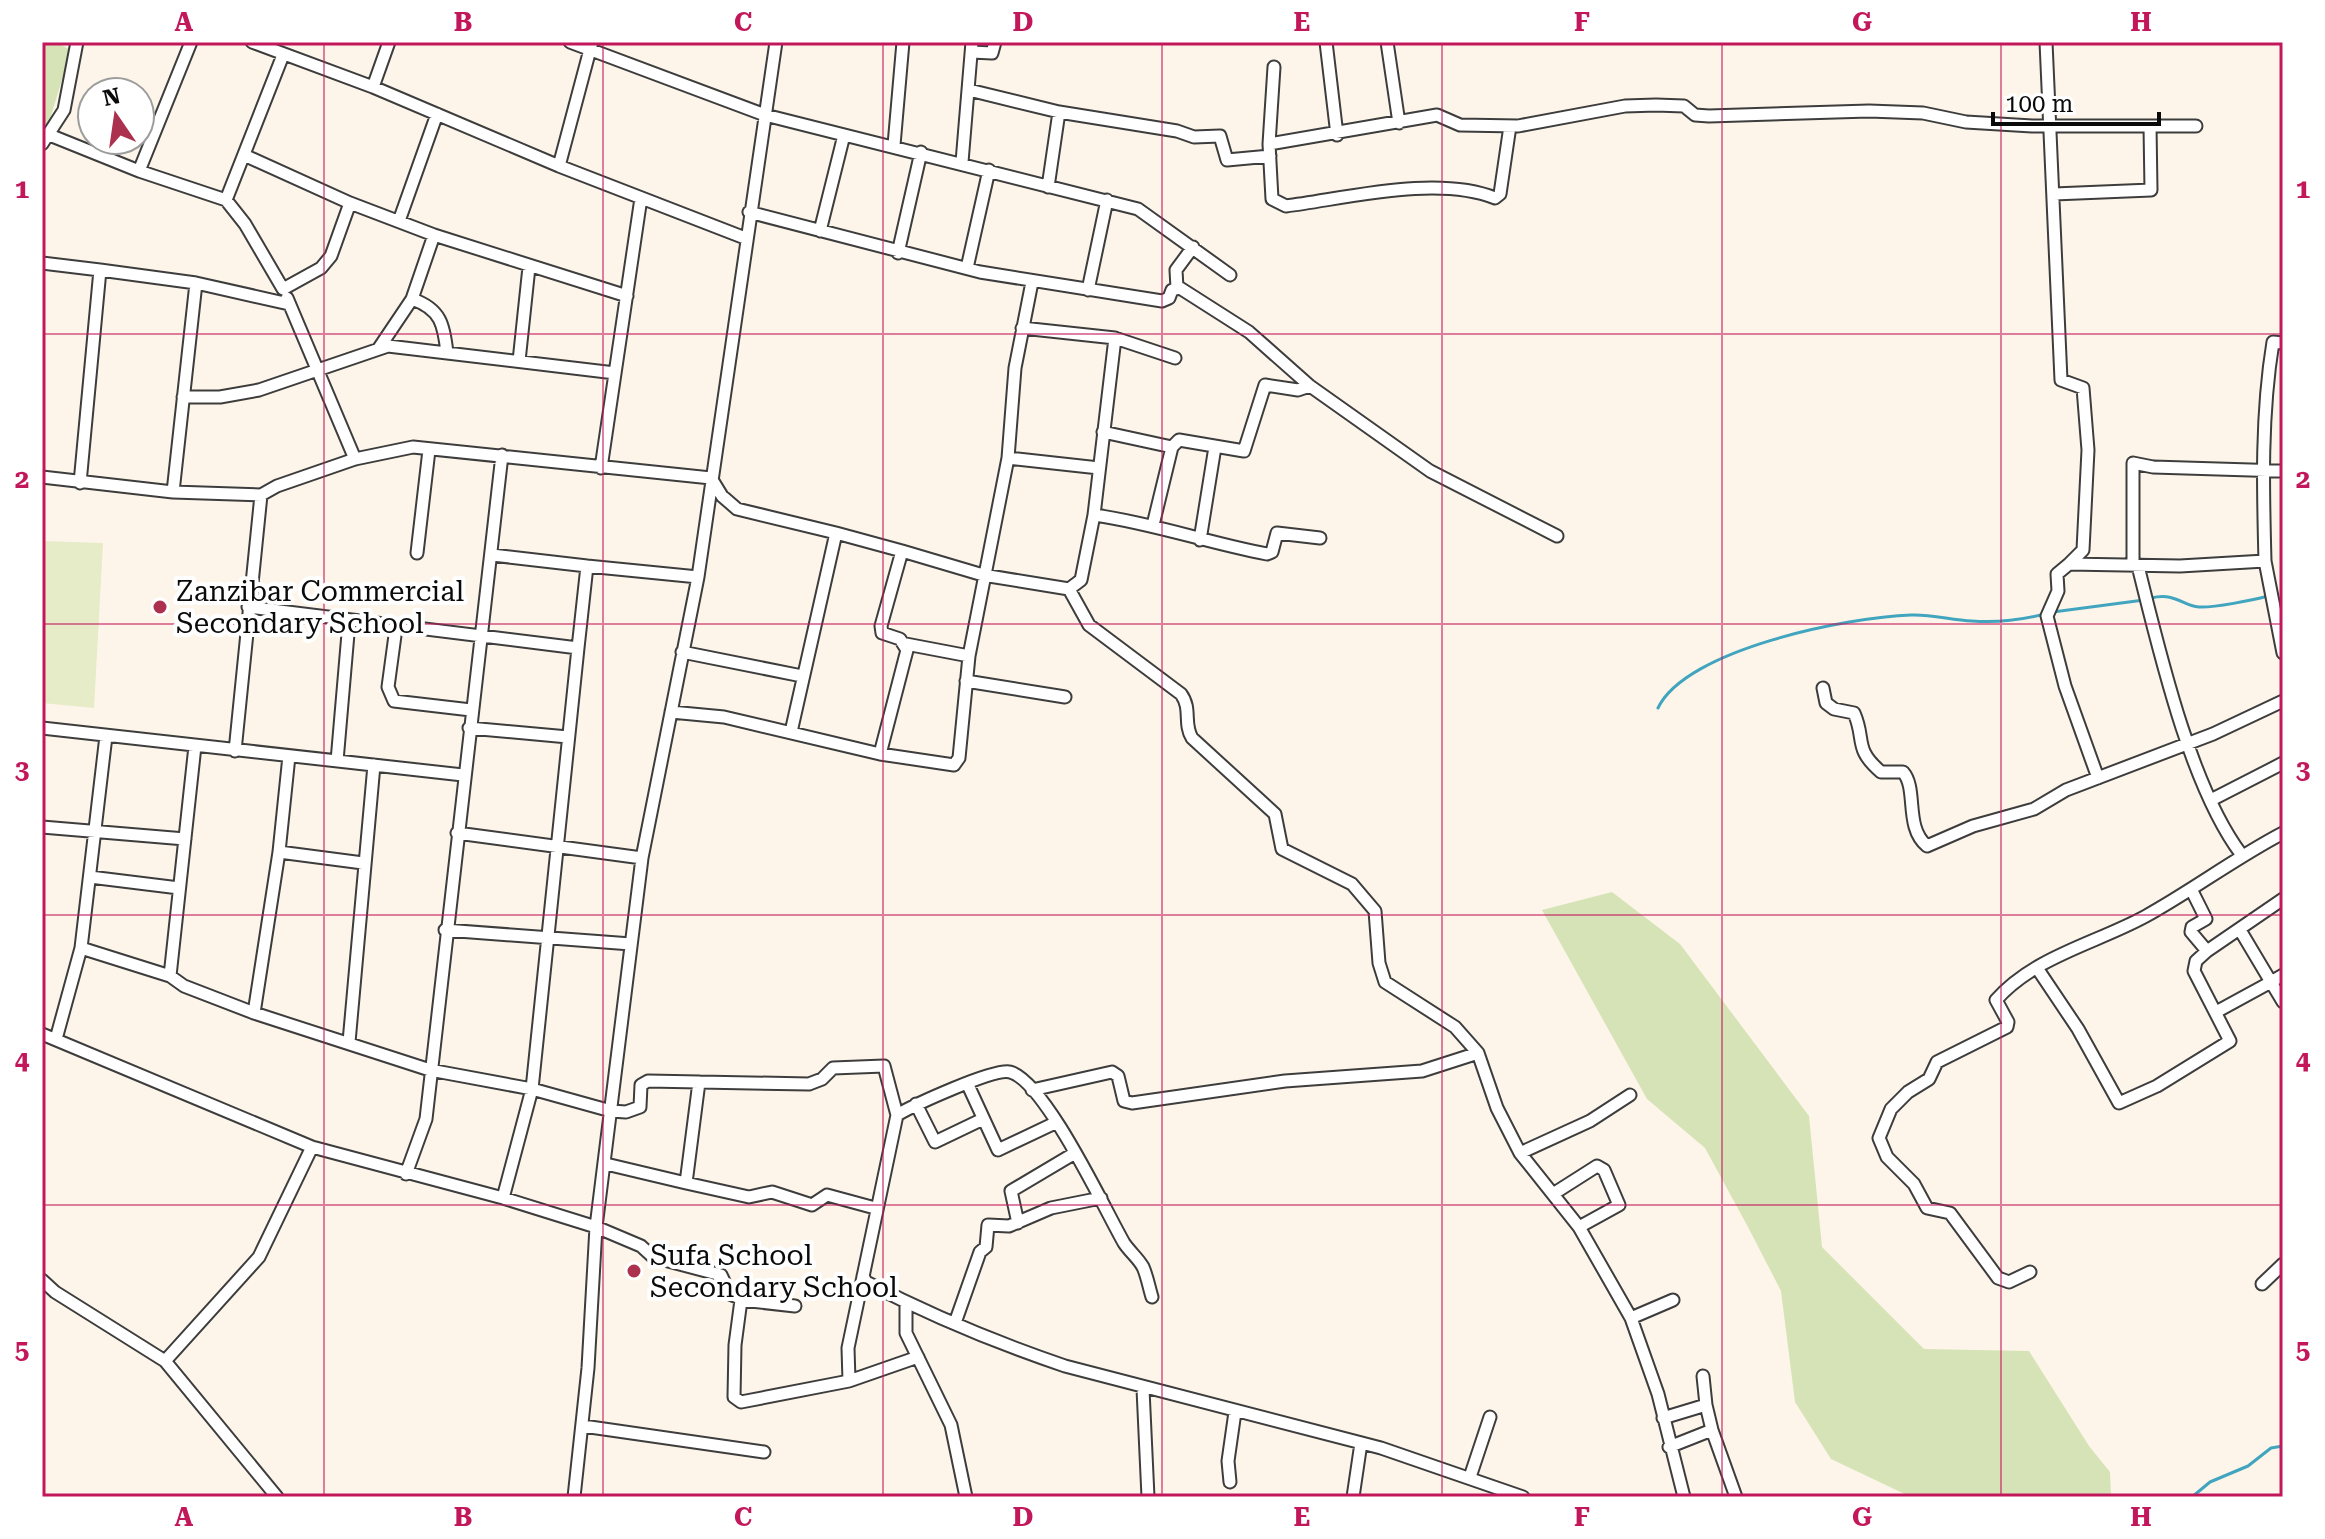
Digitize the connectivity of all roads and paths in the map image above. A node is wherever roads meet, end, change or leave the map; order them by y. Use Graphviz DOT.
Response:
graph roads {
  1 [pos="77,42"];
  2 [pos="191,42"];
  3 [pos="252,42"];
  4 [pos="389,42"];
  5 [pos="570,42"];
  6 [pos="776,42"];
  7 [pos="903,42"];
  8 [pos="995,42"];
  9 [pos="1326,42"];
  10 [pos="1387,42"];
  11 [pos="2046,42"];
  12 [pos="592,46"];
  13 [pos="972,47"];
  14 [pos="283,55"];
  15 [pos="1274,67"];
  16 [pos="373,87"];
  17 [pos="969,90"];
  18 [pos="1059,112"];
  19 [pos="437,114"];
  20 [pos="765,115"];
  21 [pos="1399,123"];
  22 [pos="1510,126"];
  23 [pos="2047,126"];
  24 [pos="2150,126"];
  25 [pos="2196,126"];
  26 [pos="844,135"];
  27 [pos="1337,135"];
  28 [pos="44,138"];
  29 [pos="894,145"];
  30 [pos="1270,150"];
  31 [pos="921,152"];
  32 [pos="244,155"];
  33 [pos="962,162"];
  34 [pos="559,166"];
  35 [pos="989,170"];
  36 [pos="139,171"];
  37 [pos="1048,187"];
  38 [pos="2054,194"];
  39 [pos="641,198"];
  40 [pos="226,200"];
  41 [pos="1107,200"];
  42 [pos="350,203"];
  43 [pos="749,212"];
  44 [pos="399,221"];
  45 [pos="820,231"];
  46 [pos="434,235"];
  47 [pos="745,238"];
  48 [pos="1193,247"];
  49 [pos="898,253"];
  50 [pos="42,263"];
  51 [pos="529,267"];
  52 [pos="967,268"];
  53 [pos="100,270"];
  54 [pos="1230,275"];
  55 [pos="1032,282"];
  56 [pos="196,283"];
  57 [pos="1177,288"];
  58 [pos="283,289"];
  59 [pos="1088,290"];
  60 [pos="627,296"];
  61 [pos="412,299"];
  62 [pos="289,304"];
  63 [pos="1022,328"];
  64 [pos="1115,338"];
  65 [pos="2283,343"];
  66 [pos="379,349"];
  67 [pos="447,353"];
  68 [pos="1175,358"];
  69 [pos="519,361"];
  70 [pos="318,369"];
  71 [pos="615,373"];
  72 [pos="1310,386"];
  73 [pos="183,397"];
  74 [pos="1103,432"];
  75 [pos="1172,447"];
  76 [pos="1215,447"];
  77 [pos="429,450"];
  78 [pos="502,455"];
  79 [pos="1008,458"];
  80 [pos="355,459"];
  81 [pos="601,468"];
  82 [pos="1099,468"];
  83 [pos="2263,470"];
  84 [pos="2283,471"];
  85 [pos="42,477"];
  86 [pos="711,478"];
  87 [pos="80,483"];
  88 [pos="173,492"];
  89 [pos="261,495"];
  90 [pos="1094,515"];
  91 [pos="1153,525"];
  92 [pos="836,533"];
  93 [pos="1557,536"];
  94 [pos="1320,538"];
  95 [pos="1200,540"];
  96 [pos="902,551"];
  97 [pos="417,553"];
  98 [pos="492,555"];
  99 [pos="2265,561"];
  100 [pos="2069,564"];
  101 [pos="587,566"];
  102 [pos="2135,566"];
  103 [pos="983,575"];
  104 [pos="698,577"];
  105 [pos="1069,589"];
  106 [pos="248,607"];
  107 [pos="349,622"];
  108 [pos="396,628"];
  109 [pos="483,638"];
  110 [pos="906,644"];
  111 [pos="578,648"];
  112 [pos="682,652"];
  113 [pos="2283,653"];
  114 [pos="969,656"];
  115 [pos="802,676"];
  116 [pos="966,681"];
  117 [pos="1823,688"];
  118 [pos="1065,697"];
  119 [pos="2283,701"];
  120 [pos="471,710"];
  121 [pos="671,712"];
  122 [pos="42,728"];
  123 [pos="469,728"];
  124 [pos="791,732"];
  125 [pos="106,736"];
  126 [pos="568,737"];
  127 [pos="2190,744"];
  128 [pos="195,746"];
  129 [pos="235,751"];
  130 [pos="880,754"];
  131 [pos="289,756"];
  132 [pos="337,761"];
  133 [pos="2283,763"];
  134 [pos="374,765"];
  135 [pos="463,775"];
  136 [pos="2098,778"];
  137 [pos="2211,800"];
  138 [pos="42,827"];
  139 [pos="92,832"];
  140 [pos="457,833"];
  141 [pos="2283,833"];
  142 [pos="185,839"];
  143 [pos="556,846"];
  144 [pos="279,852"];
  145 [pos="2241,854"];
  146 [pos="642,858"];
  147 [pos="363,863"];
  148 [pos="90,877"];
  149 [pos="179,888"];
  150 [pos="2192,891"];
  151 [pos="2283,899"];
  152 [pos="445,930"];
  153 [pos="2240,930"];
  154 [pos="547,936"];
  155 [pos="631,944"];
  156 [pos="81,948"];
  157 [pos="2207,951"];
  158 [pos="2037,968"];
  159 [pos="2283,975"];
  160 [pos="170,976"];
  161 [pos="2271,982"];
  162 [pos="2283,1002"];
  163 [pos="2216,1012"];
  164 [pos="254,1013"];
  165 [pos="42,1034"];
  166 [pos="56,1039"];
  167 [pos="349,1042"];
  168 [pos="1478,1053"];
  169 [pos="430,1070"];
  170 [pos="699,1082"];
  171 [pos="968,1085"];
  172 [pos="532,1089"];
  173 [pos="1032,1090"];
  174 [pos="1630,1095"];
  175 [pos="916,1104"];
  176 [pos="611,1111"];
  177 [pos="897,1115"];
  178 [pos="983,1119"];
  179 [pos="1055,1123"];
  180 [pos="312,1147"];
  181 [pos="1075,1153"];
  182 [pos="1520,1153"];
  183 [pos="606,1164"];
  184 [pos="406,1174"];
  185 [pos="686,1183"];
  186 [pos="1553,1194"];
  187 [pos="503,1198"];
  188 [pos="1101,1198"];
  189 [pos="875,1208"];
  190 [pos="1018,1223"];
  191 [pos="596,1227"];
  192 [pos="1579,1227"];
  193 [pos="2283,1264"];
  194 [pos="2030,1272"];
  195 [pos="863,1276"];
  196 [pos="42,1280"];
  197 [pos="2262,1284"];
  198 [pos="1152,1297"];
  199 [pos="742,1299"];
  200 [pos="1673,1300"];
  201 [pos="906,1303"];
  202 [pos="795,1306"];
  203 [pos="1631,1318"];
  204 [pos="955,1323"];
  205 [pos="918,1357"];
  206 [pos="165,1361"];
  207 [pos="1703,1376"];
  208 [pos="849,1381"];
  209 [pos="1143,1389"];
  210 [pos="1706,1405"];
  211 [pos="1235,1412"];
  212 [pos="1490,1417"];
  213 [pos="1663,1418"];
  214 [pos="583,1426"];
  215 [pos="1712,1430"];
  216 [pos="1361,1443"];
  217 [pos="1669,1447"];
  218 [pos="764,1452"];
  219 [pos="1470,1477"];
  220 [pos="1230,1482"];
  221 [pos="277,1497"];
  222 [pos="574,1497"];
  223 [pos="966,1497"];
  224 [pos="1148,1497"];
  225 [pos="1353,1497"];
  226 [pos="1523,1497"];
  227 [pos="1684,1497"];
  228 [pos="1736,1497"];
  1 -- 28 [label="street"];
  2 -- 36 [label="street"];
  3 -- 14 [label="street"];
  4 -- 16 [label="street"];
  5 -- 12 [label="street"];
  6 -- 20 [label="street"];
  7 -- 29 [label="street"];
  8 -- 13 [label="street"];
  9 -- 27 [label="street"];
  10 -- 21 [label="street"];
  11 -- 23 [label="street"];
  12 -- 20 [label="street"];
  12 -- 34 [label="street"];
  13 -- 17 [label="street"];
  14 -- 16 [label="street"];
  14 -- 32 [label="street"];
  15 -- 30 [label="street"];
  16 -- 19 [label="street"];
  17 -- 18 [label="street"];
  17 -- 33 [label="street"];
  18 -- 30 [label="street"];
  18 -- 37 [label="street"];
  19 -- 34 [label="street"];
  19 -- 44 [label="street"];
  20 -- 26 [label="street"];
  20 -- 43 [label="street"];
  21 -- 22 [label="street"];
  21 -- 27 [label="street"];
  22 -- 23 [label="street"];
  22 -- 30 [label="street"];
  23 -- 24 [label="street"];
  23 -- 38 [label="street"];
  24 -- 25 [label="street"];
  24 -- 38 [label="street"];
  26 -- 29 [label="street"];
  26 -- 45 [label="street"];
  27 -- 30 [label="street"];
  28 -- 36 [label="street"];
  29 -- 31 [label="street"];
  31 -- 33 [label="street"];
  31 -- 49 [label="street"];
  32 -- 40 [label="street"];
  32 -- 42 [label="street"];
  33 -- 35 [label="street"];
  34 -- 39 [label="street"];
  35 -- 37 [label="street"];
  35 -- 52 [label="street"];
  36 -- 40 [label="street"];
  37 -- 41 [label="street"];
  38 -- 100 [label="street"];
  39 -- 47 [label="street"];
  39 -- 60 [label="street"];
  40 -- 58 [label="street"];
  41 -- 48 [label="street"];
  41 -- 59 [label="street"];
  42 -- 44 [label="street"];
  42 -- 58 [label="street"];
  43 -- 45 [label="street"];
  43 -- 47 [label="street"];
  44 -- 46 [label="street"];
  45 -- 49 [label="street"];
  46 -- 51 [label="street"];
  46 -- 61 [label="street"];
  47 -- 86 [label="street"];
  48 -- 54 [label="street"];
  48 -- 57 [label="street"];
  49 -- 52 [label="street"];
  50 -- 53 [label="street"];
  51 -- 60 [label="street"];
  51 -- 69 [label="street"];
  52 -- 55 [label="street"];
  53 -- 56 [label="street"];
  53 -- 87 [label="street"];
  55 -- 59 [label="street"];
  55 -- 63 [label="street"];
  56 -- 62 [label="street"];
  56 -- 73 [label="street"];
  57 -- 59 [label="street"];
  57 -- 72 [label="street"];
  58 -- 62 [label="street"];
  60 -- 71 [label="street"];
  61 -- 66 [label="street"];
  61 -- 67 [label="street"];
  62 -- 70 [label="street"];
  63 -- 64 [label="street"];
  63 -- 79 [label="street"];
  64 -- 68 [label="street"];
  64 -- 74 [label="street"];
  65 -- 83 [label="street"];
  66 -- 67 [label="street"];
  66 -- 70 [label="street"];
  67 -- 69 [label="street"];
  69 -- 71 [label="street"];
  70 -- 73 [label="street"];
  70 -- 80 [label="street"];
  71 -- 81 [label="street"];
  72 -- 76 [label="street"];
  72 -- 93 [label="street"];
  73 -- 88 [label="street"];
  74 -- 75 [label="street"];
  74 -- 82 [label="street"];
  75 -- 76 [label="street"];
  75 -- 91 [label="street"];
  76 -- 95 [label="street"];
  77 -- 78 [label="street"];
  77 -- 80 [label="street"];
  77 -- 97 [label="street"];
  78 -- 81 [label="street"];
  78 -- 98 [label="street"];
  79 -- 82 [label="street"];
  79 -- 103 [label="street"];
  80 -- 89 [label="street"];
  81 -- 86 [label="street"];
  82 -- 90 [label="street"];
  83 -- 84 [label="street"];
  83 -- 99 [label="street"];
  83 -- 102 [label="street"];
  85 -- 87 [label="street"];
  86 -- 92 [label="street"];
  86 -- 104 [label="street"];
  87 -- 88 [label="street"];
  88 -- 89 [label="street"];
  89 -- 106 [label="street"];
  90 -- 91 [label="street"];
  90 -- 105 [label="street"];
  91 -- 95 [label="street"];
  92 -- 96 [label="street"];
  92 -- 115 [label="street"];
  94 -- 95 [label="street"];
  96 -- 103 [label="street"];
  96 -- 110 [label="street"];
  98 -- 101 [label="street"];
  98 -- 109 [label="street"];
  99 -- 102 [label="street"];
  99 -- 113 [label="street"];
  100 -- 102 [label="street"];
  100 -- 136 [label="street"];
  101 -- 104 [label="street"];
  101 -- 111 [label="street"];
  102 -- 127 [label="street"];
  103 -- 105 [label="street"];
  103 -- 114 [label="street"];
  104 -- 112 [label="street"];
  105 -- 168 [label="street"];
  106 -- 107 [label="street"];
  106 -- 129 [label="street"];
  107 -- 108 [label="street"];
  107 -- 132 [label="street"];
  108 -- 109 [label="street"];
  108 -- 120 [label="street"];
  109 -- 111 [label="street"];
  109 -- 120 [label="street"];
  110 -- 114 [label="street"];
  110 -- 130 [label="street"];
  111 -- 126 [label="street"];
  112 -- 115 [label="street"];
  112 -- 121 [label="street"];
  114 -- 116 [label="street"];
  115 -- 124 [label="street"];
  116 -- 118 [label="street"];
  116 -- 130 [label="street"];
  117 -- 136 [label="street"];
  119 -- 127 [label="street"];
  120 -- 123 [label="street"];
  121 -- 124 [label="street"];
  121 -- 146 [label="street"];
  122 -- 125 [label="street"];
  123 -- 126 [label="street"];
  123 -- 135 [label="street"];
  124 -- 130 [label="street"];
  125 -- 128 [label="street"];
  125 -- 139 [label="street"];
  126 -- 143 [label="street"];
  127 -- 136 [label="street"];
  127 -- 137 [label="street"];
  128 -- 129 [label="street"];
  128 -- 142 [label="street"];
  129 -- 131 [label="street"];
  131 -- 132 [label="street"];
  131 -- 144 [label="street"];
  132 -- 134 [label="street"];
  133 -- 137 [label="street"];
  134 -- 135 [label="street"];
  134 -- 147 [label="street"];
  135 -- 140 [label="street"];
  137 -- 145 [label="street"];
  138 -- 139 [label="street"];
  139 -- 142 [label="street"];
  139 -- 148 [label="street"];
  140 -- 143 [label="street"];
  140 -- 152 [label="street"];
  141 -- 145 [label="street"];
  142 -- 149 [label="street"];
  143 -- 146 [label="street"];
  143 -- 154 [label="street"];
  144 -- 147 [label="street"];
  144 -- 164 [label="street"];
  145 -- 150 [label="street"];
  146 -- 155 [label="street"];
  147 -- 167 [label="street"];
  148 -- 149 [label="street"];
  148 -- 156 [label="street"];
  149 -- 160 [label="street"];
  150 -- 157 [label="street"];
  150 -- 158 [label="street"];
  151 -- 153 [label="street"];
  152 -- 154 [label="street"];
  152 -- 169 [label="street"];
  153 -- 157 [label="street"];
  153 -- 161 [label="street"];
  154 -- 155 [label="street"];
  154 -- 172 [label="street"];
  155 -- 176 [label="street"];
  156 -- 160 [label="street"];
  156 -- 166 [label="street"];
  157 -- 163 [label="street"];
  158 -- 163 [label="street"];
  158 -- 194 [label="street"];
  159 -- 161 [label="street"];
  160 -- 164 [label="street"];
  161 -- 162 [label="street"];
  161 -- 163 [label="street"];
  164 -- 167 [label="street"];
  165 -- 166 [label="street"];
  166 -- 180 [label="street"];
  167 -- 169 [label="street"];
  168 -- 173 [label="street"];
  168 -- 182 [label="street"];
  169 -- 172 [label="street"];
  169 -- 184 [label="street"];
  170 -- 176 [label="street"];
  170 -- 177 [label="street"];
  170 -- 185 [label="street"];
  171 -- 173 [label="street"];
  171 -- 175 [label="street"];
  171 -- 178 [label="street"];
  172 -- 176 [label="street"];
  172 -- 187 [label="street"];
  173 -- 179 [label="street"];
  174 -- 182 [label="street"];
  175 -- 177 [label="street"];
  175 -- 178 [label="street"];
  176 -- 183 [label="street"];
  177 -- 189 [label="street"];
  178 -- 179 [label="street"];
  179 -- 181 [label="street"];
  180 -- 184 [label="street"];
  180 -- 206 [label="street"];
  181 -- 188 [label="street"];
  181 -- 190 [label="street"];
  182 -- 186 [label="street"];
  183 -- 185 [label="street"];
  183 -- 191 [label="street"];
  184 -- 187 [label="street"];
  185 -- 189 [label="street"];
  186 -- 192 [label="street"];
  186 -- 192 [label="street"];
  187 -- 191 [label="street"];
  188 -- 190 [label="street"];
  188 -- 198 [label="street"];
  189 -- 195 [label="street"];
  190 -- 204 [label="street"];
  191 -- 199 [label="street"];
  191 -- 214 [label="street"];
  192 -- 203 [label="street"];
  193 -- 197 [label="street"];
  195 -- 201 [label="street"];
  195 -- 208 [label="street"];
  196 -- 206 [label="street"];
  199 -- 202 [label="street"];
  199 -- 208 [label="street"];
  200 -- 203 [label="street"];
  201 -- 204 [label="street"];
  201 -- 205 [label="street"];
  203 -- 213 [label="street"];
  204 -- 209 [label="street"];
  205 -- 208 [label="street"];
  205 -- 223 [label="street"];
  206 -- 221 [label="street"];
  207 -- 210 [label="street"];
  209 -- 211 [label="street"];
  209 -- 224 [label="street"];
  210 -- 213 [label="street"];
  210 -- 215 [label="street"];
  211 -- 216 [label="street"];
  211 -- 220 [label="street"];
  212 -- 219 [label="street"];
  213 -- 217 [label="street"];
  214 -- 218 [label="street"];
  214 -- 222 [label="street"];
  215 -- 217 [label="street"];
  215 -- 228 [label="street"];
  216 -- 219 [label="street"];
  216 -- 225 [label="street"];
  217 -- 227 [label="street"];
  219 -- 226 [label="street"];
}
